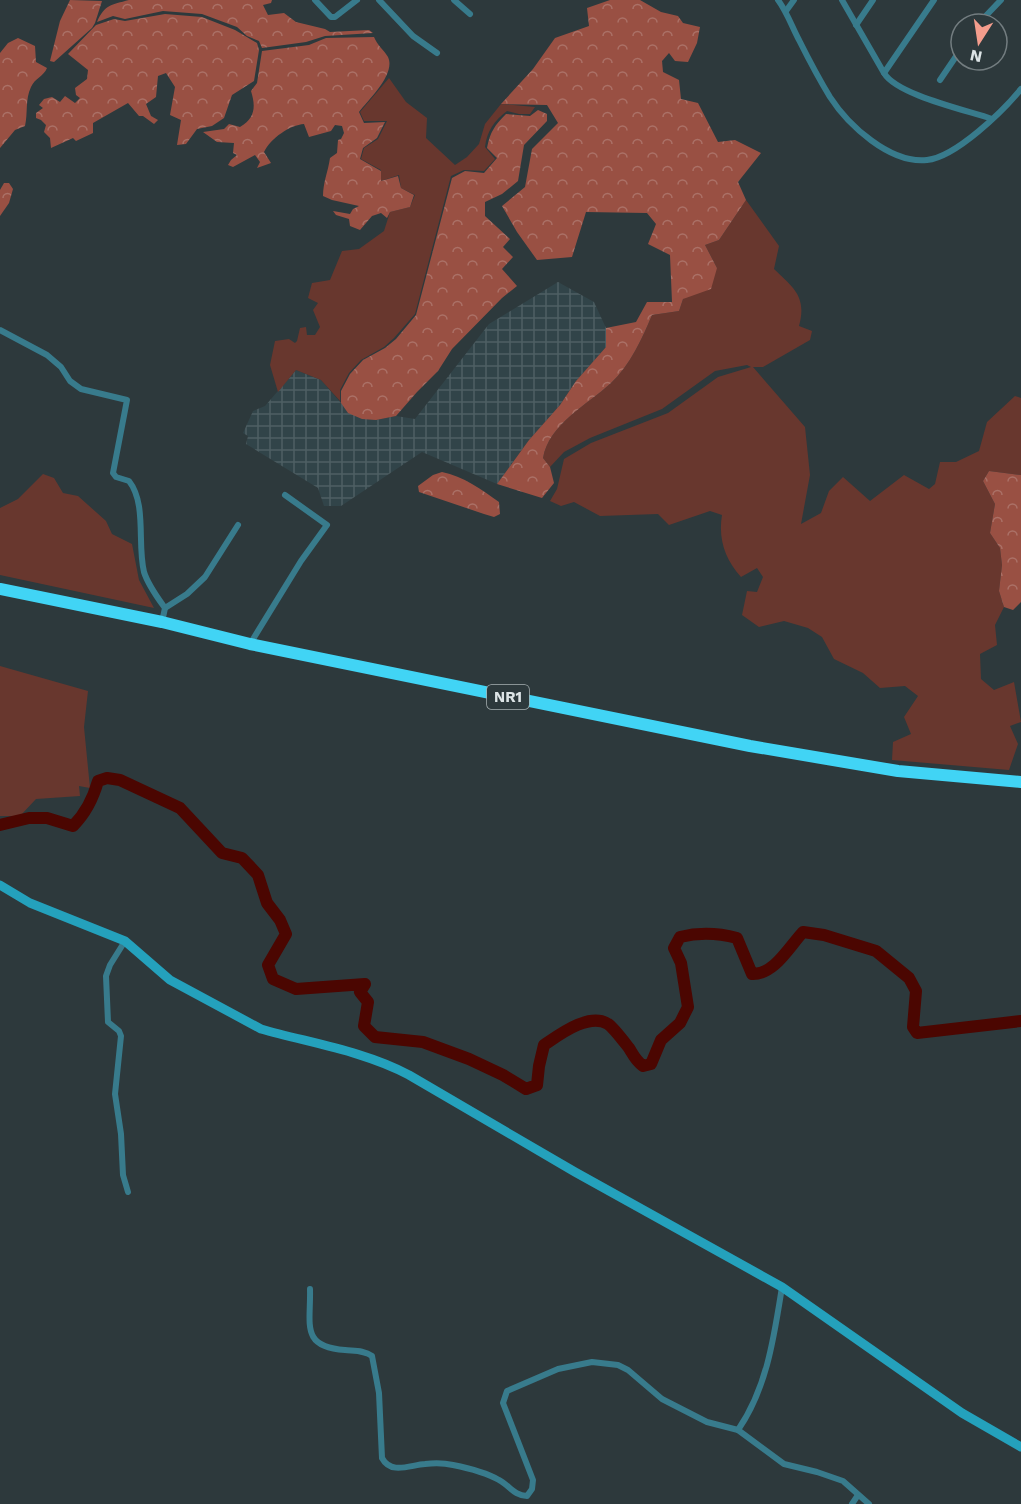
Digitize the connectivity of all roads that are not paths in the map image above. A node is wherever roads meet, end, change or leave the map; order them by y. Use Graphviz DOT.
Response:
graph roads {
  1 [pos="315,0"];
  2 [pos="357,0"];
  3 [pos="379,0"];
  4 [pos="454,0"];
  5 [pos="778,0"];
  6 [pos="794,0"];
  7 [pos="842,0"];
  8 [pos="873,0"];
  9 [pos="934,0"];
  10 [pos="1001,0"];
  11 [pos="786,11"];
  12 [pos="990,12"];
  13 [pos="470,14"];
  14 [pos="856,24"];
  15 [pos="437,53"];
  16 [pos="949,67"];
  17 [pos="884,73"];
  18 [pos="940,80"];
  19 [pos="1021,89"];
  20 [pos="992,119"];
  21 [pos="0,330"];
  22 [pos="285,495"];
  23 [pos="238,525"];
  24 [pos="0,589"];
  25 [pos="165,608"];
  26 [pos="162,622"];
  27 [pos="250,644"];
  28 [pos="1021,782"];
  29 [pos="0,885"];
  30 [pos="125,941"];
  31 [pos="128,1192"];
  32 [pos="782,1287"];
  33 [pos="310,1289"];
  34 [pos="738,1430"];
  35 [pos="1021,1447"];
  36 [pos="858,1495"];
  37 [pos="852,1504"];
  38 [pos="869,1504"];
  1 -- 2 [label="street"];
  3 -- 15 [label="street"];
  4 -- 13 [label="street"];
  5 -- 11 [label="street"];
  6 -- 11 [label="street"];
  7 -- 14 [label="street"];
  8 -- 14 [label="street"];
  9 -- 17 [label="street"];
  10 -- 12 [label="street"];
  11 -- 20 [label="street"];
  14 -- 17 [label="street"];
  16 -- 18 [label="street"];
  17 -- 20 [label="street"];
  19 -- 20 [label="street"];
  21 -- 25 [label="street"];
  22 -- 27 [label="street"];
  23 -- 25 [label="street"];
  24 -- 26 [label="highway, NR1"];
  25 -- 26 [label="street"];
  26 -- 27 [label="highway, NR1"];
  27 -- 28 [label="highway, NR1"];
  29 -- 30 [label="main road"];
  30 -- 31 [label="street"];
  30 -- 32 [label="main road"];
  32 -- 34 [label="street"];
  32 -- 35 [label="main road"];
  33 -- 34 [label="street"];
  34 -- 36 [label="street"];
  36 -- 37 [label="street"];
  36 -- 38 [label="street"];
}
